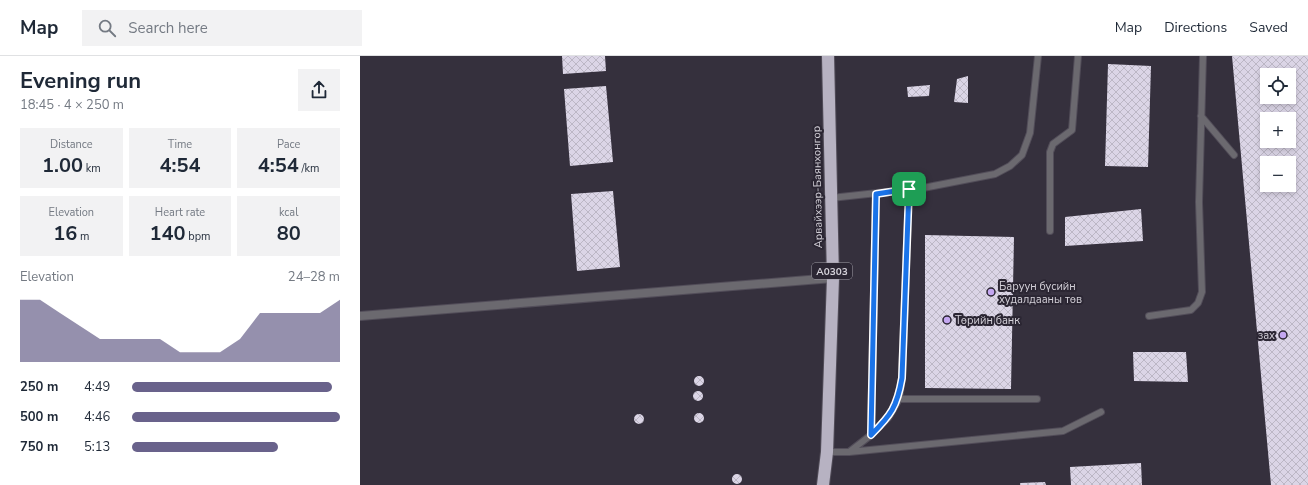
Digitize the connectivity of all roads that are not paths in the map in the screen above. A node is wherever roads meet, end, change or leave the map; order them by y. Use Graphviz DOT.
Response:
graph roads {
  1 [pos="828,56"];
  2 [pos="1038,56"];
  3 [pos="1078,56"];
  4 [pos="1203,56"];
  5 [pos="1201,116"];
  6 [pos="1234,155"];
  7 [pos="909,189"];
  8 [pos="876,194"];
  9 [pos="831,198"];
  10 [pos="1050,231"];
  11 [pos="832,278"];
  12 [pos="360,316"];
  13 [pos="1149,316"];
  14 [pos="899,399"];
  15 [pos="1037,399"];
  16 [pos="1101,412"];
  17 [pos="871,435"];
  18 [pos="827,452"];
  19 [pos="849,452"];
  20 [pos="823,485"];
  1 -- 9 [label="highway, Арвайхээр-Баянхонгор / A0303"];
  2 -- 7 [label="lane"];
  3 -- 10 [label="lane"];
  4 -- 5 [label="lane"];
  5 -- 6 [label="lane"];
  5 -- 13 [label="lane"];
  7 -- 8 [label="lane"];
  7 -- 14 [label="lane"];
  8 -- 9 [label="lane"];
  8 -- 17 [label="lane"];
  9 -- 11 [label="highway, Арвайхээр-Баянхонгор / A0303"];
  11 -- 12 [label="street"];
  11 -- 18 [label="highway, Арвайхээр-Баянхонгор / A0303"];
  14 -- 15 [label="lane"];
  14 -- 17 [label="lane"];
  16 -- 19 [label="lane"];
  17 -- 19 [label="lane"];
  18 -- 19 [label="lane"];
  18 -- 20 [label="highway, Арвайхээр-Баянхонгор / A0303"];
}
